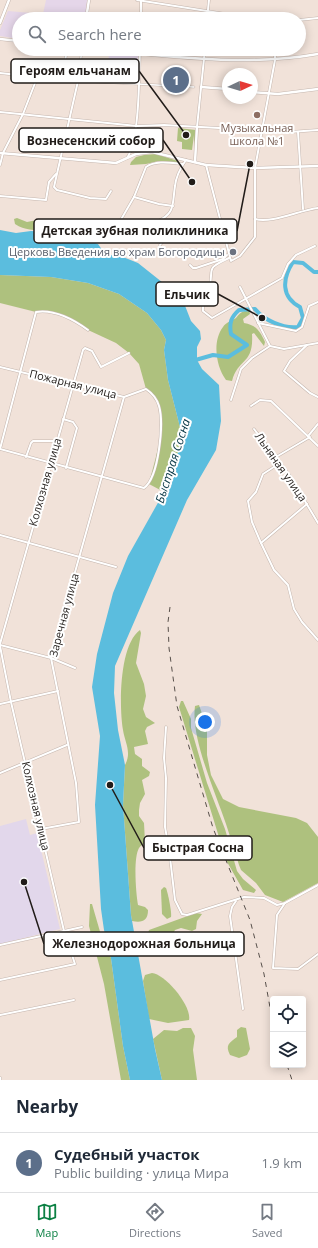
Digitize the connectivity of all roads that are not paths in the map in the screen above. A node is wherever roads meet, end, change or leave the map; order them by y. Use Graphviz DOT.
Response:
graph roads {
  1 [pos="9,0"];
  2 [pos="89,0"];
  3 [pos="137,0"];
  4 [pos="141,0"];
  5 [pos="209,0"];
  6 [pos="208,11"];
  7 [pos="87,12"];
  8 [pos="141,12"];
  9 [pos="214,12"];
  10 [pos="318,18"];
  11 [pos="306,19"];
  12 [pos="0,23"];
  13 [pos="0,39"];
  14 [pos="12,40"];
  15 [pos="318,54"];
  16 [pos="66,56"];
  17 [pos="81,56"];
  18 [pos="140,56"];
  19 [pos="172,56"];
  20 [pos="275,56"];
  21 [pos="304,56"];
  22 [pos="306,56"];
  23 [pos="204,58"];
  24 [pos="275,60"];
  25 [pos="0,73"];
  26 [pos="37,78"];
  27 [pos="62,80"];
  28 [pos="78,81"];
  29 [pos="138,84"];
  30 [pos="194,86"];
  31 [pos="201,87"];
  32 [pos="222,89"];
  33 [pos="318,89"];
  34 [pos="258,93"];
  35 [pos="267,94"];
  36 [pos="0,112"];
  37 [pos="23,114"];
  38 [pos="70,120"];
  39 [pos="136,126"];
  40 [pos="197,127"];
  41 [pos="318,130"];
  42 [pos="260,131"];
  43 [pos="298,132"];
  44 [pos="134,143"];
  45 [pos="148,152"];
  46 [pos="1,153"];
  47 [pos="60,158"];
  48 [pos="124,160"];
  49 [pos="186,160"];
  50 [pos="194,162"];
  51 [pos="183,164"];
  52 [pos="206,165"];
  53 [pos="0,166"];
  54 [pos="318,166"];
  55 [pos="300,167"];
  56 [pos="255,168"];
  57 [pos="56,173"];
  58 [pos="111,191"];
  59 [pos="0,196"];
  60 [pos="134,197"];
  61 [pos="173,206"];
  62 [pos="318,208"];
  63 [pos="304,209"];
  64 [pos="255,219"];
  65 [pos="156,222"];
  66 [pos="222,232"];
  67 [pos="125,238"];
  68 [pos="160,245"];
  69 [pos="315,246"];
  70 [pos="227,252"];
  71 [pos="229,258"];
  72 [pos="190,265"];
  73 [pos="240,287"];
  74 [pos="248,299"];
  75 [pos="318,302"];
  76 [pos="258,323"];
  77 [pos="88,330"];
  78 [pos="318,343"];
  79 [pos="309,344"];
  80 [pos="270,346"];
  81 [pos="129,352"];
  82 [pos="0,367"];
  83 [pos="21,372"];
  84 [pos="72,384"];
  85 [pos="124,397"];
  86 [pos="318,397"];
  87 [pos="231,400"];
  88 [pos="251,406"];
  89 [pos="63,419"];
  90 [pos="318,424"];
  91 [pos="254,429"];
  92 [pos="309,436"];
  93 [pos="56,441"];
  94 [pos="318,446"];
  95 [pos="0,449"];
  96 [pos="26,457"];
  97 [pos="276,457"];
  98 [pos="50,463"];
  99 [pos="280,463"];
  100 [pos="66,468"];
  101 [pos="101,477"];
  102 [pos="307,504"];
  103 [pos="318,523"];
  104 [pos="0,535"];
  105 [pos="28,542"];
  106 [pos="261,543"];
  107 [pos="80,556"];
  108 [pos="116,567"];
  109 [pos="318,640"];
  110 [pos="0,645"];
  111 [pos="51,658"];
  112 [pos="76,668"];
  113 [pos="58,691"];
  114 [pos="11,702"];
  115 [pos="0,704"];
  116 [pos="166,727"];
  117 [pos="68,745"];
  118 [pos="26,761"];
  119 [pos="0,773"];
  120 [pos="41,829"];
  121 [pos="169,849"];
  122 [pos="201,849"];
  123 [pos="318,885"];
  124 [pos="236,901"];
  125 [pos="285,904"];
  126 [pos="82,927"];
  127 [pos="64,931"];
  128 [pos="0,945"];
  129 [pos="318,954"];
  130 [pos="0,980"];
  131 [pos="74,1000"];
  132 [pos="242,1009"];
  133 [pos="0,1015"];
  1 -- 12 [label="street"];
  2 -- 7 [label="street"];
  3 -- 4 [label="street"];
  4 -- 6 [label="street"];
  4 -- 8 [label="street"];
  5 -- 6 [label="street"];
  6 -- 9 [label="street"];
  10 -- 11 [label="street"];
  13 -- 14 [label="street"];
  15 -- 22 [label="street"];
  16 -- 27 [label="street"];
  17 -- 28 [label="street"];
  18 -- 29 [label="street"];
  19 -- 23 [label="street"];
  20 -- 24 [label="street"];
  21 -- 24 [label="street"];
  23 -- 24 [label="street"];
  23 -- 31 [label="street"];
  24 -- 35 [label="street"];
  25 -- 26 [label="street"];
  26 -- 27 [label="street"];
  26 -- 37 [label="street"];
  27 -- 28 [label="street"];
  28 -- 29 [label="street"];
  28 -- 38 [label="street"];
  29 -- 30 [label="street"];
  29 -- 39 [label="street"];
  31 -- 32 [label="street"];
  31 -- 40 [label="street"];
  33 -- 35 [label="street"];
  34 -- 35 [label="street"];
  35 -- 42 [label="street"];
  36 -- 37 [label="street"];
  37 -- 38 [label="street"];
  37 -- 46 [label="street"];
  38 -- 39 [label="street"];
  38 -- 47 [label="street"];
  39 -- 40 [label="street"];
  39 -- 44 [label="street"];
  40 -- 42 [label="street"];
  40 -- 50 [label="street"];
  41 -- 43 [label="street"];
  42 -- 43 [label="street"];
  42 -- 56 [label="street"];
  43 -- 55 [label="street"];
  44 -- 45 [label="street"];
  44 -- 48 [label="street"];
  45 -- 48 [label="street"];
  45 -- 49 [label="street"];
  46 -- 47 [label="street"];
  46 -- 53 [label="street"];
  47 -- 48 [label="street"];
  47 -- 57 [label="street"];
  49 -- 50 [label="street"];
  49 -- 51 [label="street"];
  50 -- 52 [label="street"];
  51 -- 60 [label="street"];
  51 -- 61 [label="street"];
  52 -- 56 [label="street"];
  52 -- 66 [label="street"];
  54 -- 55 [label="street"];
  55 -- 56 [label="street"];
  55 -- 63 [label="street"];
  56 -- 64 [label="street"];
  57 -- 58 [label="street"];
  57 -- 59 [label="street"];
  60 -- 61 [label="street"];
  60 -- 67 [label="street"];
  61 -- 65 [label="street"];
  62 -- 63 [label="street"];
  63 -- 64 [label="street"];
  64 -- 71 [label="street"];
  66 -- 68 [label="street"];
  66 -- 70 [label="street"];
  69 -- 74 [label="street"];
  70 -- 71 [label="street"];
  70 -- 72 [label="street"];
  71 -- 74 [label="street"];
  73 -- 74 [label="street"];
  74 -- 76 [label="street"];
  75 -- 76 [label="street"];
  76 -- 80 [label="street"];
  77 -- 83 [label="street"];
  78 -- 79 [label="street"];
  79 -- 80 [label="street"];
  79 -- 86 [label="street"];
  80 -- 87 [label="street"];
  81 -- 84 [label="street, Колхозная улица"];
  82 -- 83 [label="street, Пожарная улица"];
  83 -- 84 [label="street, Пожарная улица"];
  83 -- 95 [label="street"];
  84 -- 85 [label="street, Пожарная улица"];
  84 -- 89 [label="street, Колхозная улица"];
  85 -- 101 [label="street, Заречная улица"];
  85 -- 101 [label="street, Пожарная улица"];
  88 -- 92 [label="street"];
  89 -- 93 [label="street, Колхозная улица"];
  89 -- 100 [label="street"];
  90 -- 92 [label="street"];
  91 -- 97 [label="street, Льняная улица"];
  92 -- 94 [label="street"];
  92 -- 97 [label="street"];
  93 -- 96 [label="street"];
  93 -- 98 [label="street, Колхозная улица"];
  95 -- 96 [label="street"];
  96 -- 98 [label="street"];
  97 -- 99 [label="street, Льняная улица"];
  98 -- 100 [label="street"];
  98 -- 105 [label="street, Колхозная улица"];
  99 -- 102 [label="street, Льняная улица"];
  99 -- 106 [label="street"];
  100 -- 101 [label="street"];
  101 -- 107 [label="street, Заречная улица"];
  102 -- 103 [label="street, Льняная улица"];
  102 -- 106 [label="street, Льняная улица"];
  104 -- 105 [label="street"];
  105 -- 107 [label="street"];
  105 -- 110 [label="street, Колхозная улица"];
  106 -- 109 [label="street"];
  107 -- 108 [label="street"];
  107 -- 111 [label="street, Заречная улица"];
  110 -- 111 [label="street"];
  110 -- 114 [label="street, Колхозная улица"];
  111 -- 112 [label="street"];
  111 -- 113 [label="street, Заречная улица"];
  113 -- 114 [label="street"];
  113 -- 117 [label="street, Заречная улица"];
  114 -- 115 [label="street"];
  114 -- 118 [label="street, Колхозная улица"];
  116 -- 121 [label="street"];
  117 -- 118 [label="street"];
  117 -- 120 [label="street, Заречная улица"];
  118 -- 119 [label="street"];
  118 -- 120 [label="street, Колхозная улица"];
  120 -- 127 [label="street, Колхозная улица"];
  121 -- 122 [label="street"];
  121 -- 124 [label="street"];
  123 -- 125 [label="street"];
  124 -- 125 [label="street"];
  124 -- 132 [label="street"];
  125 -- 129 [label="street"];
  126 -- 127 [label="street"];
  127 -- 128 [label="street"];
  127 -- 130 [label="street, Колхозная улица"];
  131 -- 133 [label="street"];
}
